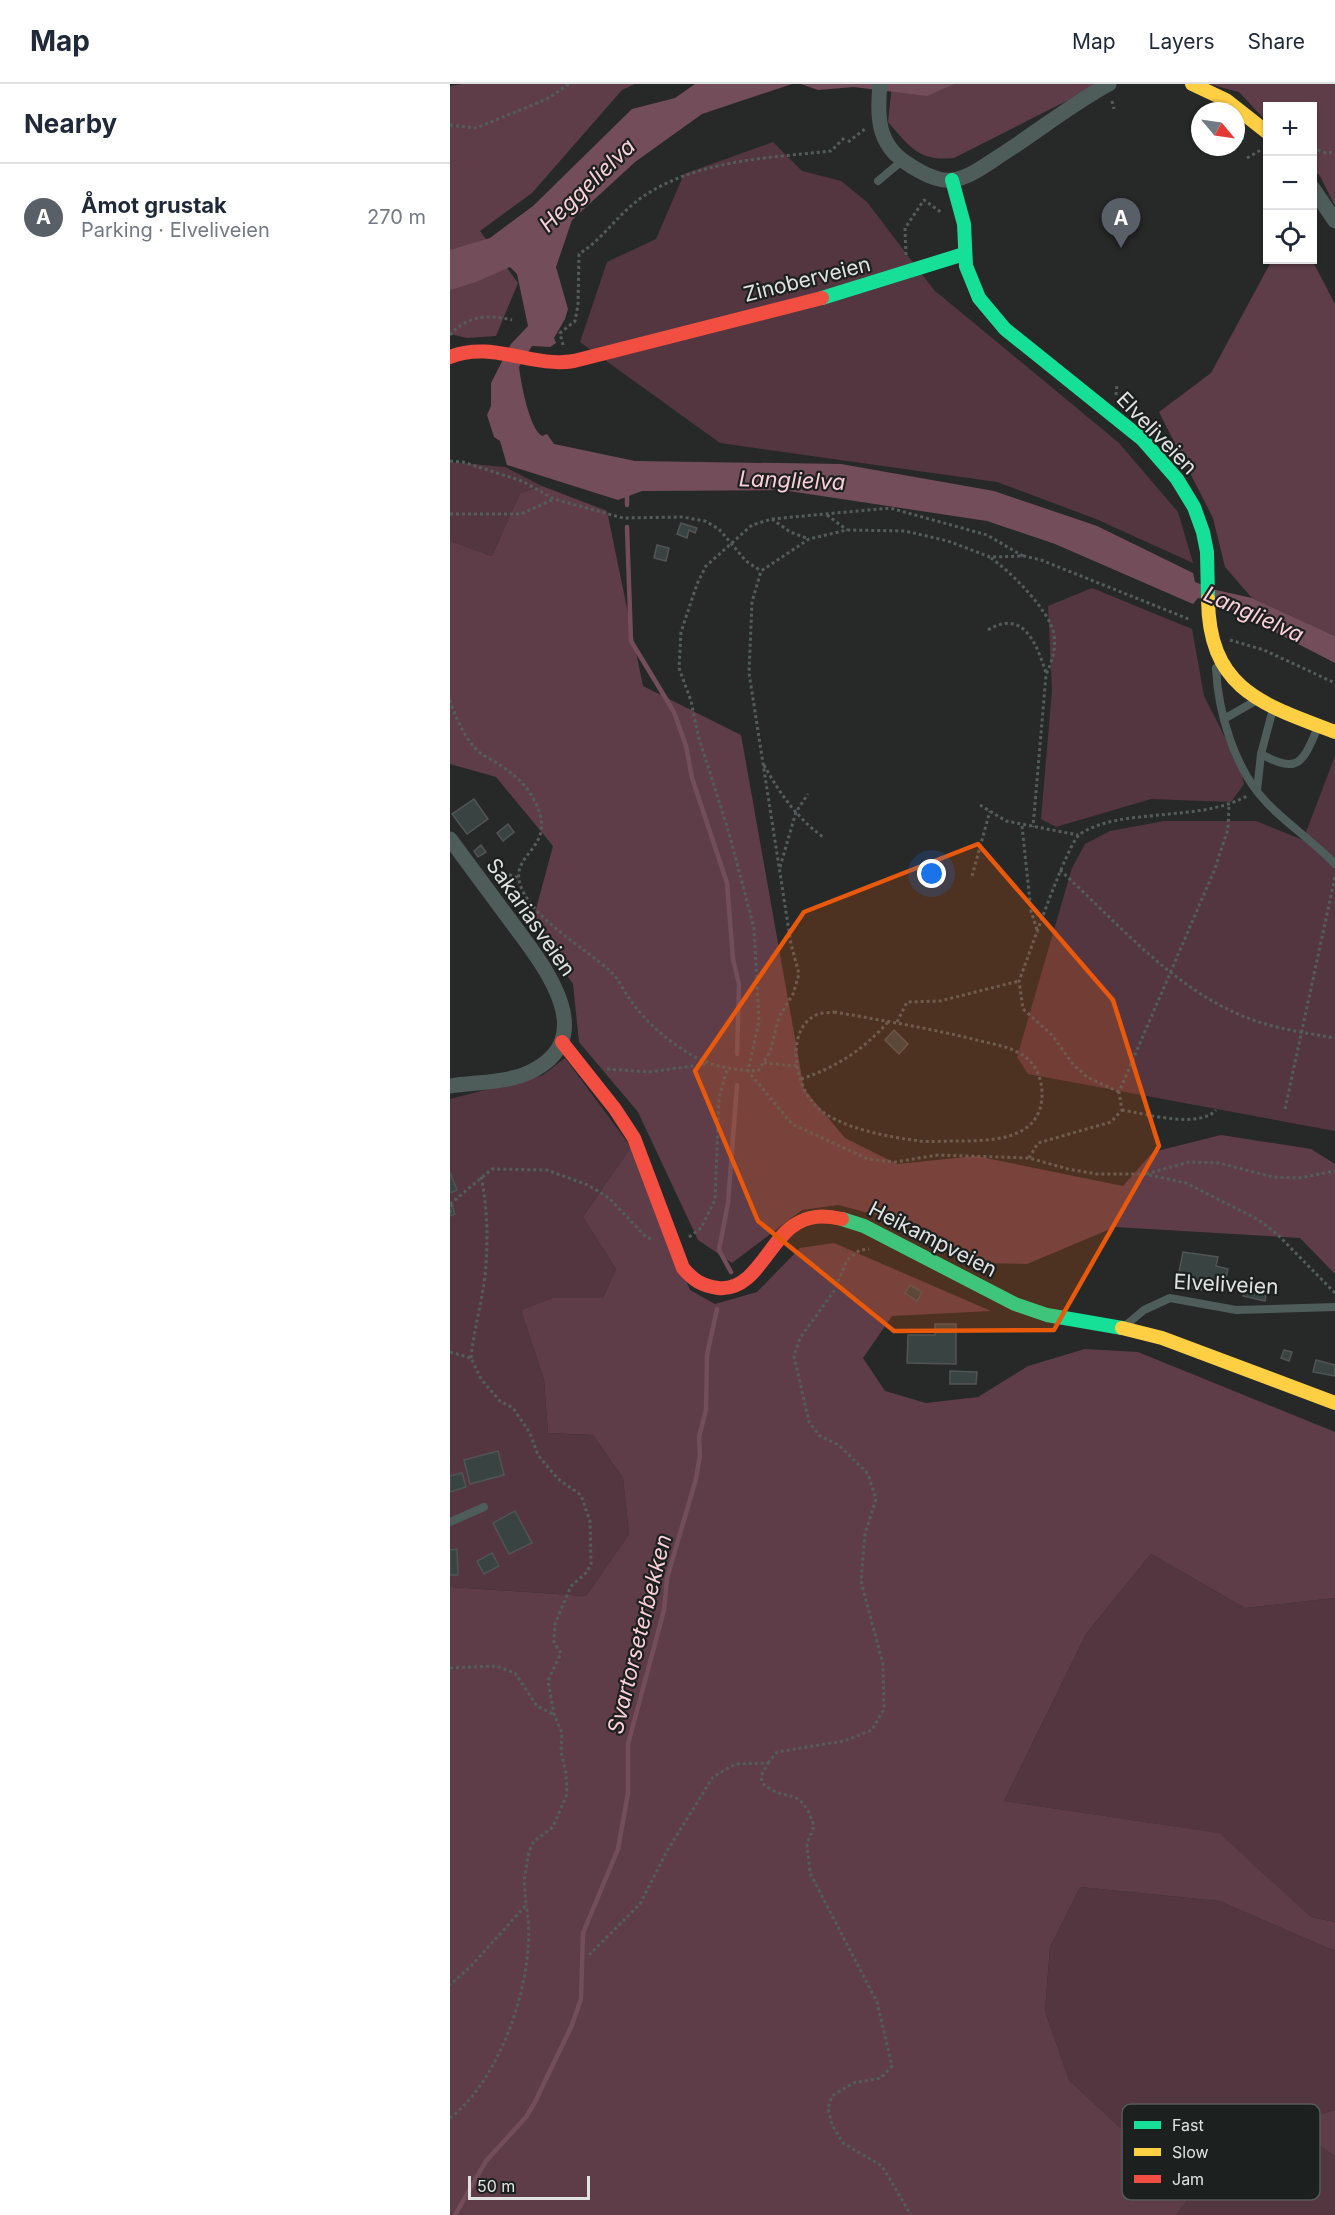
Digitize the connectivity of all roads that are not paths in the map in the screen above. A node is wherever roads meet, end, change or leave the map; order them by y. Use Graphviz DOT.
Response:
graph roads {
  1 [pos="880,84"];
  2 [pos="1109,84"];
  3 [pos="1192,84"];
  4 [pos="1263,129"];
  5 [pos="903,160"];
  6 [pos="952,180"];
  7 [pos="878,181"];
  8 [pos="1317,194"];
  9 [pos="1335,221"];
  10 [pos="964,254"];
  11 [pos="450,357"];
  12 [pos="1216,654"];
  13 [pos="1259,699"];
  14 [pos="1273,708"];
  15 [pos="1224,719"];
  16 [pos="1318,726"];
  17 [pos="1335,732"];
  18 [pos="1261,754"];
  19 [pos="1257,791"];
  20 [pos="450,839"];
  21 [pos="1335,864"];
  22 [pos="562,1042"];
  23 [pos="450,1086"];
  24 [pos="1335,1306"];
  25 [pos="1123,1328"];
  26 [pos="1335,1403"];
  27 [pos="484,1507"];
  28 [pos="450,1522"];
  1 -- 5 [label="street"];
  2 -- 6 [label="street"];
  3 -- 4 [label="street"];
  5 -- 6 [label="street"];
  5 -- 7 [label="lane"];
  6 -- 10 [label="street"];
  8 -- 9 [label="street"];
  10 -- 11 [label="street, Zinoberveien"];
  10 -- 12 [label="street, Elveliveien"];
  12 -- 13 [label="street, Elveliveien"];
  12 -- 15 [label="lane"];
  13 -- 14 [label="street, Elveliveien"];
  13 -- 15 [label="lane"];
  14 -- 16 [label="street, Elveliveien"];
  14 -- 18 [label="lane"];
  15 -- 19 [label="lane"];
  16 -- 17 [label="street, Elveliveien"];
  16 -- 18 [label="lane"];
  18 -- 19 [label="lane"];
  19 -- 21 [label="lane"];
  20 -- 22 [label="street, Sakariasveien"];
  22 -- 23 [label="street"];
  22 -- 25 [label="street, Heikampveien"];
  24 -- 25 [label="lane, Elveliveien"];
  25 -- 26 [label="street, Heikampveien"];
  27 -- 28 [label="lane"];
}
